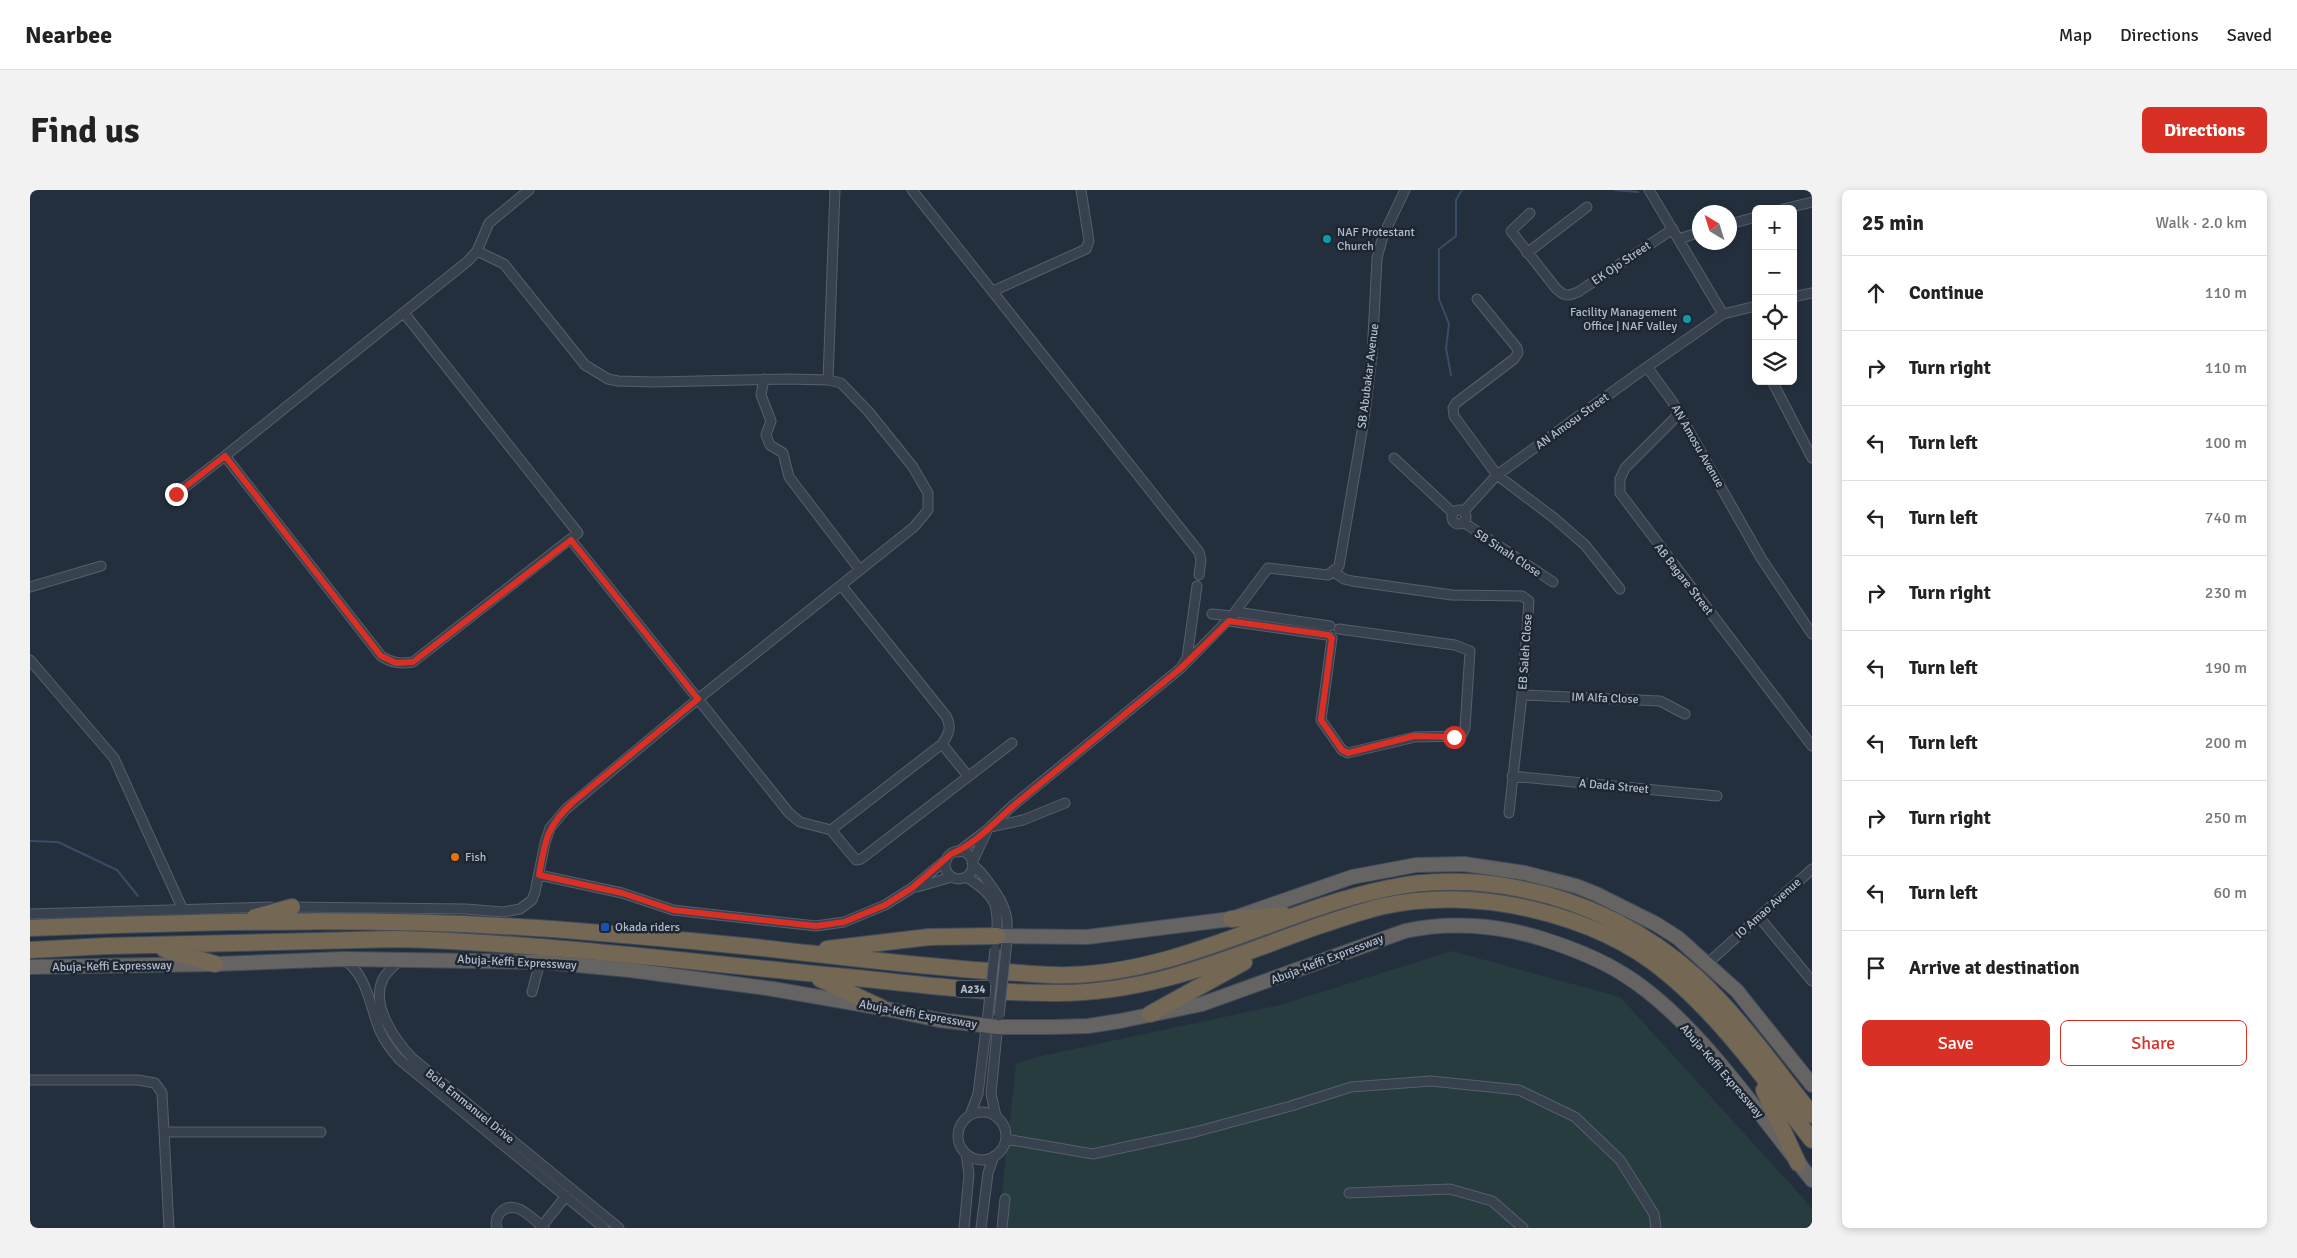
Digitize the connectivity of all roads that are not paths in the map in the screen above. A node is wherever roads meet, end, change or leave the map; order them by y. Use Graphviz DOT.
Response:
graph roads {
  1 [pos="530,190"];
  2 [pos="834,190"];
  3 [pos="912,190"];
  4 [pos="1081,190"];
  5 [pos="1405,190"];
  6 [pos="1650,190"];
  7 [pos="1812,202"];
  8 [pos="1797,206"];
  9 [pos="1587,207"];
  10 [pos="1530,213"];
  11 [pos="1752,218"];
  12 [pos="1737,222"];
  13 [pos="1672,229"];
  14 [pos="1692,235"];
  15 [pos="1679,239"];
  16 [pos="478,251"];
  17 [pos="1527,253"];
  18 [pos="993,291"];
  19 [pos="1812,293"];
  20 [pos="1797,297"];
  21 [pos="1477,299"];
  22 [pos="1752,307"];
  23 [pos="404,313"];
  24 [pos="1722,314"];
  25 [pos="1647,367"];
  26 [pos="764,379"];
  27 [pos="828,380"];
  28 [pos="1774,385"];
  29 [pos="1679,414"];
  30 [pos="225,456"];
  31 [pos="1394,458"];
  32 [pos="1812,458"];
  33 [pos="1498,475"];
  34 [pos="176,494"];
  35 [pos="1464,511"];
  36 [pos="1453,513"];
  37 [pos="1463,522"];
  38 [pos="571,540"];
  39 [pos="101,566"];
  40 [pos="1336,569"];
  41 [pos="860,570"];
  42 [pos="1199,575"];
  43 [pos="1554,582"];
  44 [pos="841,585"];
  45 [pos="1197,586"];
  46 [pos="30,587"];
  47 [pos="1620,589"];
  48 [pos="1212,614"];
  49 [pos="1232,616"];
  50 [pos="1332,632"];
  51 [pos="1812,634"];
  52 [pos="30,660"];
  53 [pos="1181,668"];
  54 [pos="1522,695"];
  55 [pos="698,699"];
  56 [pos="1685,714"];
  57 [pos="1012,743"];
  58 [pos="942,744"];
  59 [pos="1812,746"];
  60 [pos="968,776"];
  61 [pos="1512,776"];
  62 [pos="1717,796"];
  63 [pos="1065,803"];
  64 [pos="1508,814"];
  65 [pos="988,829"];
  66 [pos="831,830"];
  67 [pos="958,852"];
  68 [pos="947,859"];
  69 [pos="972,864"];
  70 [pos="1809,871"];
  71 [pos="539,875"];
  72 [pos="966,877"];
  73 [pos="952,878"];
  74 [pos="912,888"];
  75 [pos="292,907"];
  76 [pos="183,910"];
  77 [pos="30,914"];
  78 [pos="1298,914"];
  79 [pos="1759,917"];
  80 [pos="1231,918"];
  81 [pos="240,922"];
  82 [pos="30,928"];
  83 [pos="1284,939"];
  84 [pos="1001,943"];
  85 [pos="155,945"];
  86 [pos="30,950"];
  87 [pos="801,952"];
  88 [pos="343,959"];
  89 [pos="401,959"];
  90 [pos="540,962"];
  91 [pos="1708,963"];
  92 [pos="215,964"];
  93 [pos="30,968"];
  94 [pos="809,974"];
  95 [pos="1812,981"];
  96 [pos="532,992"];
  97 [pos="882,1008"];
  98 [pos="1150,1014"];
  99 [pos="993,1020"];
  100 [pos="1745,1055"];
  101 [pos="30,1080"];
  102 [pos="1812,1085"];
  103 [pos="970,1115"];
  104 [pos="1812,1115"];
  105 [pos="996,1116"];
  106 [pos="164,1132"];
  107 [pos="321,1132"];
  108 [pos="1006,1138"];
  109 [pos="1812,1140"];
  110 [pos="966,1154"];
  111 [pos="994,1156"];
  112 [pos="1798,1163"];
  113 [pos="1812,1180"];
  114 [pos="1349,1193"];
  115 [pos="566,1196"];
  116 [pos="1005,1199"];
  117 [pos="543,1227"];
  118 [pos="169,1228"];
  119 [pos="497,1228"];
  120 [pos="604,1228"];
  121 [pos="618,1228"];
  122 [pos="964,1228"];
  123 [pos="981,1228"];
  124 [pos="1002,1228"];
  125 [pos="1523,1228"];
  126 [pos="1656,1228"];
  1 -- 16 [label="street"];
  2 -- 27 [label="street"];
  3 -- 18 [label="street"];
  4 -- 18 [label="street"];
  5 -- 40 [label="street, SB Abubakar Avenue"];
  6 -- 13 [label="street"];
  7 -- 8 [label="street"];
  9 -- 17 [label="street"];
  10 -- 17 [label="street"];
  11 -- 12 [label="street"];
  13 -- 15 [label="street"];
  13 -- 17 [label="street, EK Ojo Street"];
  14 -- 15 [label="street"];
  15 -- 24 [label="street"];
  16 -- 23 [label="street"];
  16 -- 26 [label="street"];
  18 -- 42 [label="street"];
  19 -- 20 [label="street"];
  21 -- 33 [label="street"];
  22 -- 24 [label="street"];
  23 -- 30 [label="street"];
  23 -- 38 [label="street"];
  24 -- 25 [label="street"];
  25 -- 29 [label="street, AN Amosu Avenue"];
  25 -- 33 [label="street, AN Amosu Street"];
  26 -- 27 [label="street"];
  26 -- 41 [label="street"];
  27 -- 41 [label="street"];
  28 -- 32 [label="street"];
  29 -- 51 [label="street, AN Amosu Avenue"];
  29 -- 59 [label="street, AB Bagare Street"];
  30 -- 34 [label="street"];
  30 -- 38 [label="street"];
  31 -- 36 [label="street"];
  33 -- 35 [label="street, AN Amosu Street"];
  33 -- 47 [label="street"];
  35 -- 36 [label="street"];
  35 -- 37 [label="street"];
  36 -- 37 [label="street"];
  37 -- 43 [label="street, SB Sinah Close"];
  38 -- 55 [label="street"];
  39 -- 46 [label="street"];
  40 -- 49 [label="street"];
  40 -- 54 [label="street, EB Saleh Close"];
  41 -- 44 [label="street"];
  44 -- 55 [label="street"];
  44 -- 58 [label="street"];
  45 -- 53 [label="street"];
  48 -- 49 [label="street"];
  49 -- 50 [label="street"];
  49 -- 53 [label="street"];
  50 -- 50 [label="street"];
  52 -- 76 [label="street"];
  53 -- 65 [label="street"];
  54 -- 56 [label="street, IM Alfa Close"];
  54 -- 61 [label="street, EB Saleh Close"];
  55 -- 66 [label="street"];
  55 -- 71 [label="street"];
  57 -- 60 [label="street"];
  58 -- 60 [label="street"];
  58 -- 66 [label="street"];
  60 -- 66 [label="street"];
  61 -- 62 [label="street, A Dada Street"];
  61 -- 64 [label="street, EB Saleh Close"];
  63 -- 65 [label="street"];
  65 -- 67 [label="street"];
  65 -- 69 [label="street"];
  67 -- 68 [label="street"];
  67 -- 69 [label="street"];
  68 -- 73 [label="street"];
  68 -- 74 [label="street"];
  69 -- 72 [label="street"];
  69 -- 84 [label="street"];
  70 -- 79 [label="street, IO Amao Avenue"];
  71 -- 74 [label="street"];
  71 -- 75 [label="street"];
  72 -- 73 [label="street"];
  72 -- 84 [label="street"];
  73 -- 74 [label="street"];
  75 -- 76 [label="street"];
  75 -- 81 [label="highway"];
  76 -- 77 [label="street"];
  78 -- 80 [label="highway"];
  78 -- 87 [label="highway, A234"];
  78 -- 104 [label="highway, A234"];
  79 -- 91 [label="street, IO Amao Avenue"];
  79 -- 95 [label="street"];
  80 -- 84 [label="highway"];
  80 -- 91 [label="highway"];
  81 -- 82 [label="highway, A234"];
  81 -- 87 [label="highway, A234"];
  83 -- 94 [label="highway, Abuja-Keffi Expressway / A234"];
  83 -- 98 [label="highway"];
  83 -- 100 [label="highway, Abuja-Keffi Expressway / A234"];
  84 -- 87 [label="highway"];
  84 -- 99 [label="street, bridge"];
  85 -- 86 [label="highway, Abuja-Keffi Expressway / A234"];
  85 -- 92 [label="highway"];
  85 -- 94 [label="highway, Abuja-Keffi Expressway / A234"];
  88 -- 89 [label="highway, Abuja-Keffi Expressway"];
  88 -- 92 [label="highway, Abuja-Keffi Expressway"];
  88 -- 115 [label="street, Bola Emmanuel Drive"];
  89 -- 90 [label="highway, Abuja-Keffi Expressway"];
  89 -- 121 [label="street, Bola Emmanuel Drive"];
  90 -- 96 [label="street"];
  90 -- 97 [label="highway, Abuja-Keffi Expressway"];
  91 -- 102 [label="highway"];
  92 -- 93 [label="highway, Abuja-Keffi Expressway"];
  94 -- 97 [label="highway"];
  97 -- 99 [label="highway, Abuja-Keffi Expressway"];
  98 -- 99 [label="highway, Abuja-Keffi Expressway"];
  98 -- 112 [label="highway, Abuja-Keffi Expressway"];
  99 -- 103 [label="street"];
  99 -- 105 [label="street"];
  100 -- 109 [label="highway, Abuja-Keffi Expressway / A234"];
  100 -- 112 [label="highway"];
  101 -- 106 [label="street"];
  103 -- 105 [label="street"];
  103 -- 110 [label="street"];
  105 -- 108 [label="street"];
  106 -- 107 [label="street"];
  106 -- 118 [label="street"];
  108 -- 111 [label="street"];
  108 -- 126 [label="street"];
  110 -- 111 [label="street"];
  110 -- 122 [label="street"];
  111 -- 123 [label="street"];
  112 -- 113 [label="highway, Abuja-Keffi Expressway"];
  114 -- 125 [label="street"];
  115 -- 117 [label="street"];
  115 -- 120 [label="street, Bola Emmanuel Drive"];
  116 -- 124 [label="street"];
  117 -- 119 [label="street"];
}
